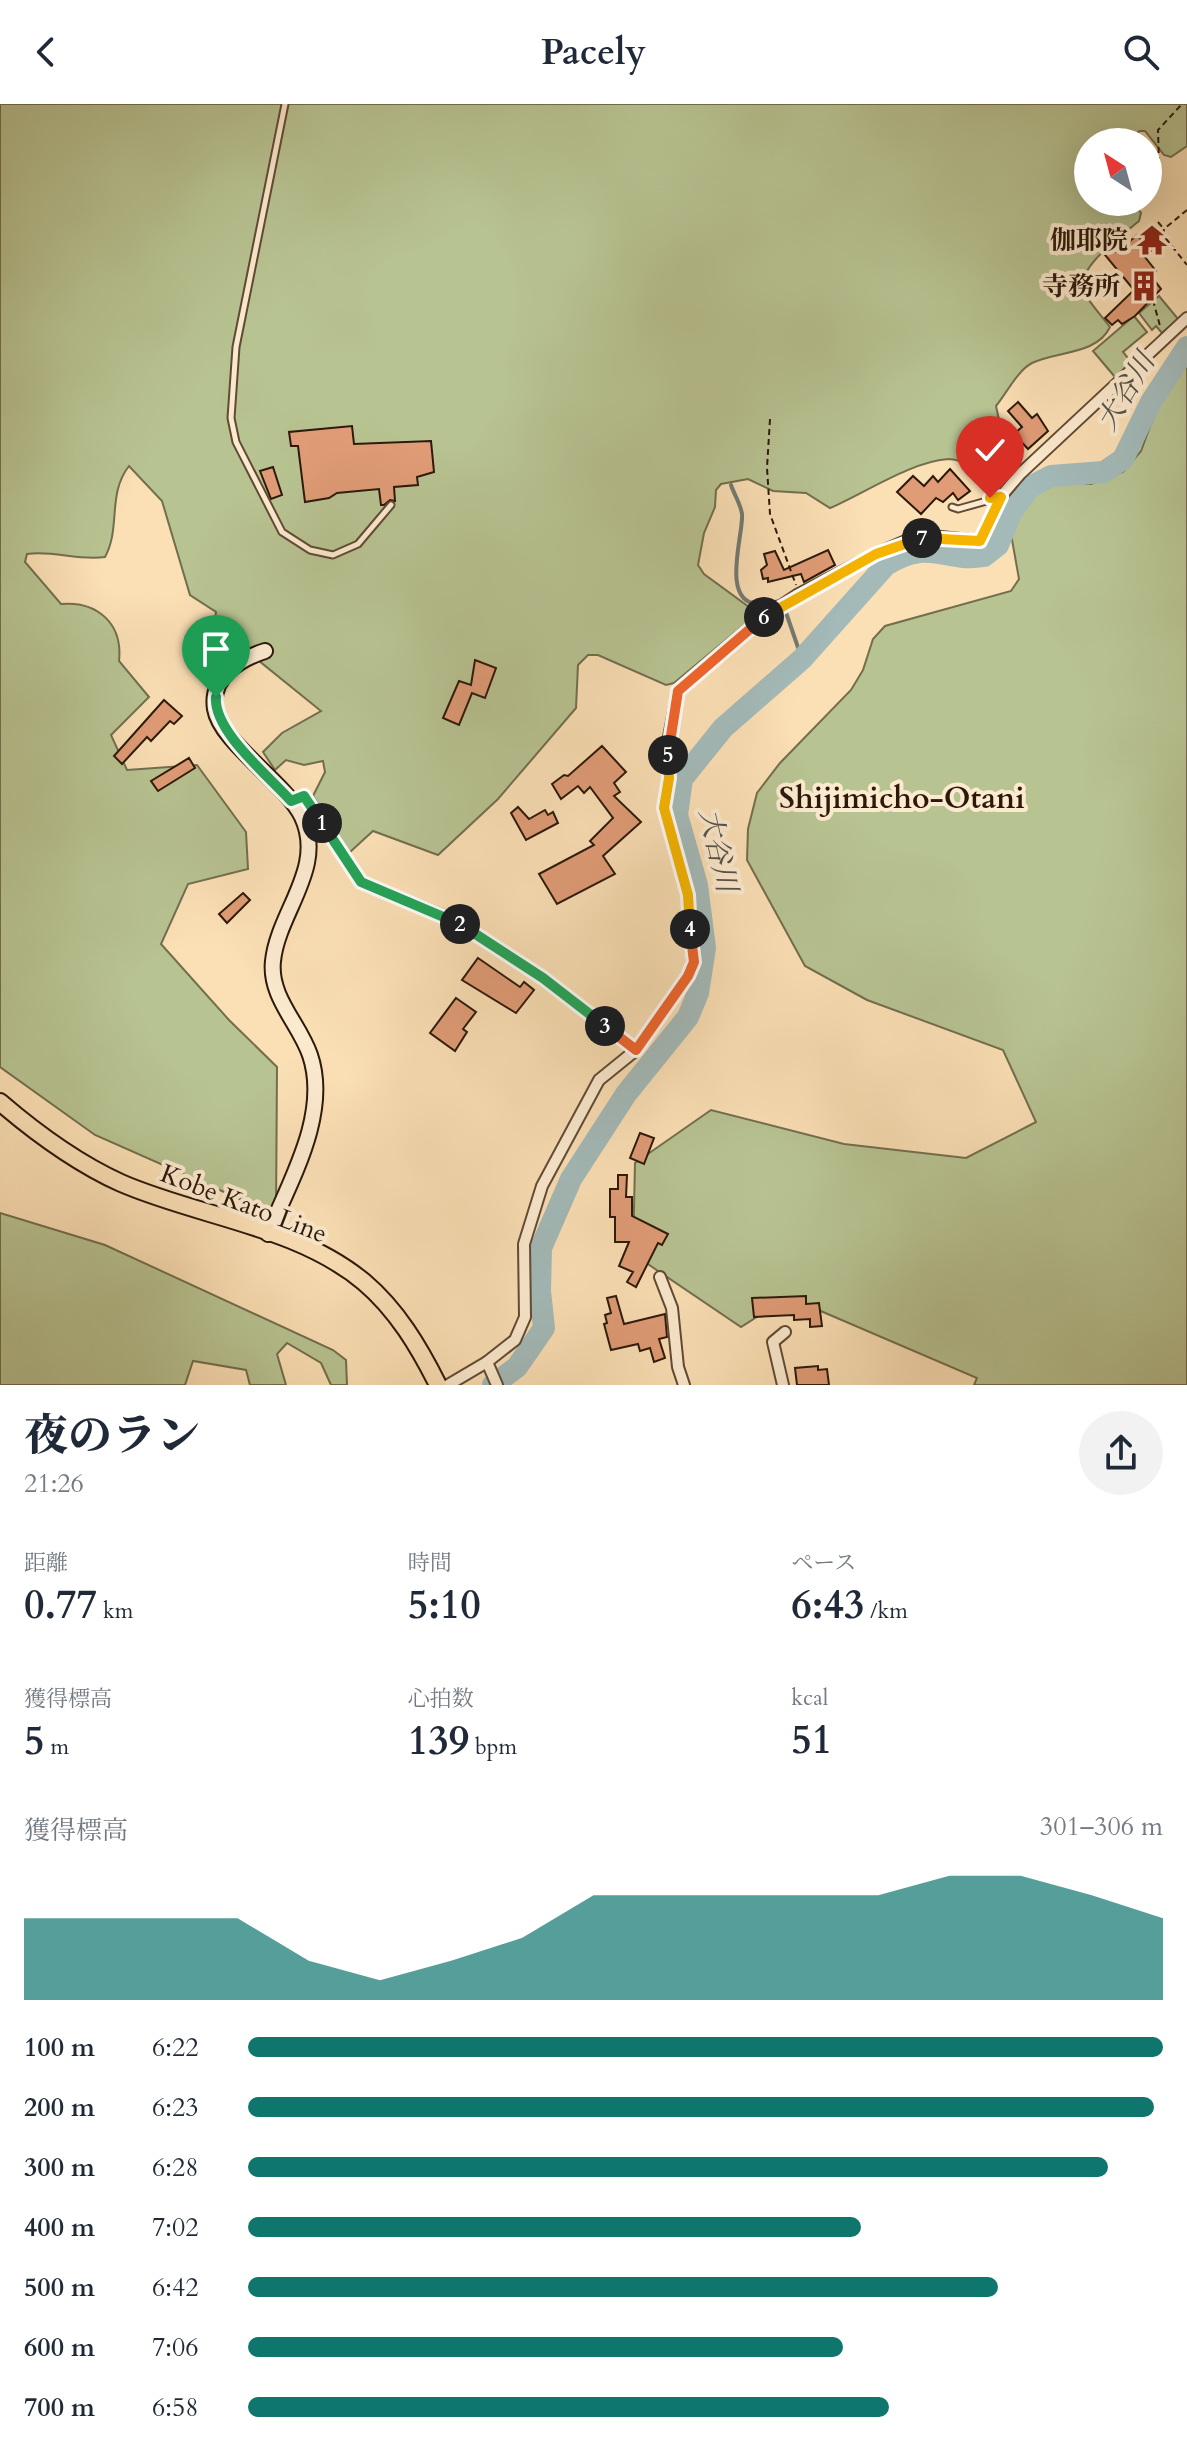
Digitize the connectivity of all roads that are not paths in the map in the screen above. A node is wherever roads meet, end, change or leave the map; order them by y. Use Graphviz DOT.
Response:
graph roads {
  1 [pos="285,104"];
  2 [pos="1187,318"];
  3 [pos="1001,497"];
  4 [pos="391,505"];
  5 [pos="952,507"];
  6 [pos="265,651"];
  7 [pos="291,801"];
  8 [pos="636,1050"];
  9 [pos="0,1102"];
  10 [pos="268,1234"];
  11 [pos="660,1277"];
  12 [pos="785,1332"];
  13 [pos="489,1366"];
  14 [pos="438,1385"];
  15 [pos="448,1385"];
  16 [pos="497,1385"];
  17 [pos="684,1385"];
  18 [pos="783,1385"];
  1 -- 4 [label="lane"];
  2 -- 3 [label="street"];
  3 -- 5 [label="lane"];
  3 -- 8 [label="street"];
  6 -- 7 [label="street"];
  7 -- 8 [label="street"];
  7 -- 10 [label="street"];
  8 -- 13 [label="street"];
  9 -- 10 [label="main road, Kobe Kato Line"];
  10 -- 14 [label="main road, Kobe Kato Line"];
  11 -- 17 [label="street"];
  12 -- 18 [label="street"];
  13 -- 15 [label="street"];
  13 -- 16 [label="street"];
}
